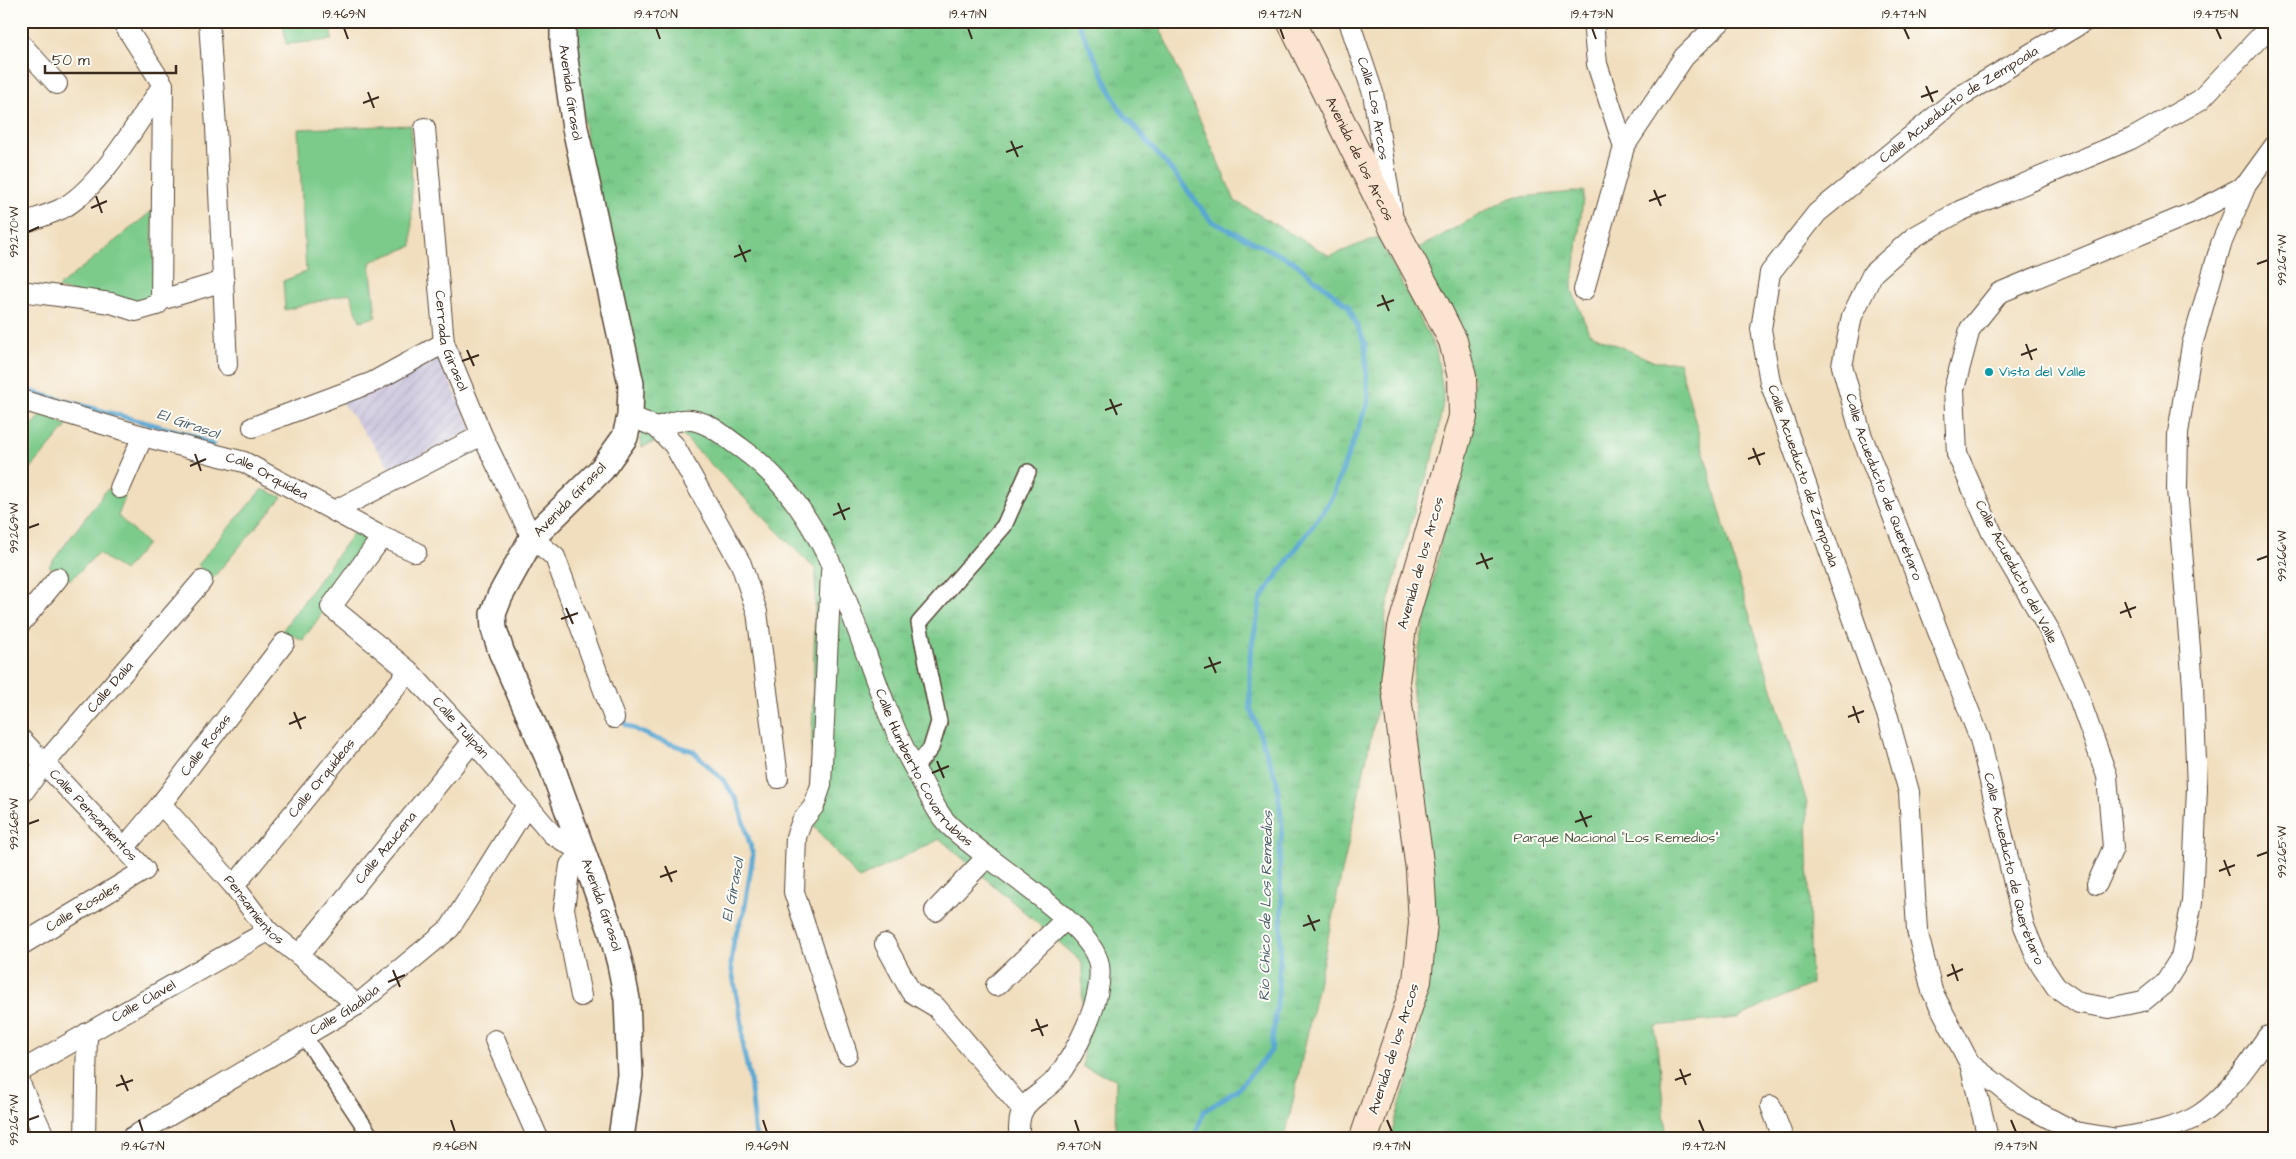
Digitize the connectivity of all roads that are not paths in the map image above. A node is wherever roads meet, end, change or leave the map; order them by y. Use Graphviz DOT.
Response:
graph roads {
  1 [pos="122,21"];
  2 [pos="209,21"];
  3 [pos="563,21"];
  4 [pos="1291,21"];
  5 [pos="1349,21"];
  6 [pos="1592,21"];
  7 [pos="1721,21"];
  8 [pos="2085,21"];
  9 [pos="2275,21"];
  10 [pos="21,44"];
  11 [pos="57,84"];
  12 [pos="162,84"];
  13 [pos="425,128"];
  14 [pos="2275,145"];
  15 [pos="1624,147"];
  16 [pos="2246,185"];
  17 [pos="21,224"];
  18 [pos="1394,229"];
  19 [pos="224,281"];
  20 [pos="1584,290"];
  21 [pos="21,291"];
  22 [pos="161,300"];
  23 [pos="444,344"];
  24 [pos="226,365"];
  25 [pos="21,400"];
  26 [pos="630,416"];
  27 [pos="253,426"];
  28 [pos="656,427"];
  29 [pos="482,435"];
  30 [pos="143,436"];
  31 [pos="1028,472"];
  32 [pos="120,488"];
  33 [pos="337,510"];
  34 [pos="382,537"];
  35 [pos="532,538"];
  36 [pos="416,552"];
  37 [pos="832,564"];
  38 [pos="58,578"];
  39 [pos="202,580"];
  40 [pos="21,623"];
  41 [pos="284,643"];
  42 [pos="409,671"];
  43 [pos="614,718"];
  44 [pos="21,739"];
  45 [pos="473,741"];
  46 [pos="45,763"];
  47 [pos="914,769"];
  48 [pos="778,778"];
  49 [pos="21,795"];
  50 [pos="161,804"];
  51 [pos="527,805"];
  52 [pos="125,846"];
  53 [pos="583,853"];
  54 [pos="986,858"];
  55 [pos="145,870"];
  56 [pos="2097,884"];
  57 [pos="234,886"];
  58 [pos="935,911"];
  59 [pos="1065,920"];
  60 [pos="268,931"];
  61 [pos="885,944"];
  62 [pos="21,945"];
  63 [pos="299,955"];
  64 [pos="996,986"];
  65 [pos="581,996"];
  66 [pos="357,1005"];
  67 [pos="87,1034"];
  68 [pos="304,1036"];
  69 [pos="2268,1036"];
  70 [pos="495,1040"];
  71 [pos="847,1054"];
  72 [pos="1970,1064"];
  73 [pos="21,1072"];
  74 [pos="21,1086"];
  75 [pos="1771,1106"];
  76 [pos="1023,1110"];
  77 [pos="45,1138"];
  78 [pos="85,1138"];
  79 [pos="132,1138"];
  80 [pos="372,1138"];
  81 [pos="538,1138"];
  82 [pos="622,1138"];
  83 [pos="1020,1138"];
  84 [pos="1364,1138"];
  85 [pos="1783,1138"];
  86 [pos="1988,1138"];
  87 [pos="2112,1138"];
  88 [pos="2118,1138"];
  1 -- 12 [label="street"];
  2 -- 19 [label="street"];
  3 -- 26 [label="street, Avenida Girasol"];
  4 -- 18 [label="main road, Avenida de los Arcos"];
  5 -- 18 [label="street, Calle Los Arcos"];
  6 -- 15 [label="street"];
  7 -- 15 [label="street"];
  8 -- 72 [label="street, Calle Acueducto de Zempoala"];
  9 -- 16 [label="street, Calle Acueducto de Querétaro"];
  10 -- 11 [label="street"];
  12 -- 17 [label="street"];
  12 -- 22 [label="street"];
  13 -- 23 [label="street, Cerrada Girasol"];
  14 -- 16 [label="street, Calle Acueducto de Querétaro"];
  15 -- 20 [label="street"];
  16 -- 56 [label="street, Calle Acueducto del Valle"];
  18 -- 84 [label="main road, Avenida de los Arcos"];
  19 -- 22 [label="street"];
  19 -- 24 [label="street"];
  21 -- 22 [label="street"];
  23 -- 27 [label="street"];
  23 -- 29 [label="street, Cerrada Girasol"];
  25 -- 30 [label="street, Calle Orquídea"];
  26 -- 28 [label="street"];
  26 -- 35 [label="street, Avenida Girasol"];
  28 -- 37 [label="street, Calle Humberto Covarrubias"];
  28 -- 48 [label="street"];
  29 -- 33 [label="street"];
  29 -- 35 [label="street, Cerrada Girasol"];
  30 -- 32 [label="street"];
  30 -- 33 [label="street, Calle Orquídea"];
  31 -- 47 [label="street"];
  33 -- 34 [label="street, Calle Orquídea"];
  34 -- 36 [label="street, Calle Orquídea"];
  34 -- 42 [label="street, Calle Tulipán"];
  35 -- 43 [label="street"];
  35 -- 53 [label="street, Avenida Girasol"];
  37 -- 47 [label="street, Calle Humberto Covarrubias"];
  37 -- 71 [label="street"];
  38 -- 40 [label="street"];
  39 -- 46 [label="street, Calle Dalia"];
  41 -- 50 [label="street, Calle Rosas"];
  42 -- 45 [label="street, Calle Tulipán"];
  42 -- 57 [label="street, Calle Orquídeas"];
  44 -- 46 [label="street, Calle Pensamientos"];
  45 -- 51 [label="street, Calle Tulipán"];
  45 -- 63 [label="street, Calle Azucena"];
  46 -- 49 [label="street, Calle Dalia"];
  46 -- 52 [label="street, Calle Pensamientos"];
  47 -- 54 [label="street, Calle Humberto Covarrubias"];
  50 -- 52 [label="street, Calle Rosas"];
  50 -- 57 [label="street, Pensamientos"];
  51 -- 53 [label="street, Calle Tulipán"];
  51 -- 66 [label="street, Calle Gladiola"];
  52 -- 55 [label="street, Calle Pensamientos"];
  53 -- 65 [label="street"];
  53 -- 82 [label="street, Avenida Girasol"];
  54 -- 58 [label="street"];
  54 -- 59 [label="street, Calle Humberto Covarrubias"];
  55 -- 62 [label="street, Calle Rosales"];
  57 -- 60 [label="street, Pensamientos"];
  59 -- 64 [label="street"];
  59 -- 76 [label="street, Calle Humberto Covarrubias"];
  60 -- 63 [label="street, Pensamientos"];
  60 -- 67 [label="street, Calle Clavel"];
  61 -- 76 [label="street"];
  63 -- 66 [label="street, Pensamientos"];
  66 -- 68 [label="street, Calle Gladiola"];
  67 -- 73 [label="street, Calle Clavel"];
  67 -- 78 [label="street"];
  68 -- 79 [label="street, Calle Gladiola"];
  68 -- 80 [label="street"];
  69 -- 88 [label="street"];
  70 -- 81 [label="street"];
  72 -- 86 [label="street"];
  72 -- 87 [label="street"];
  74 -- 77 [label="street"];
  75 -- 85 [label="street"];
  76 -- 83 [label="street"];
}
